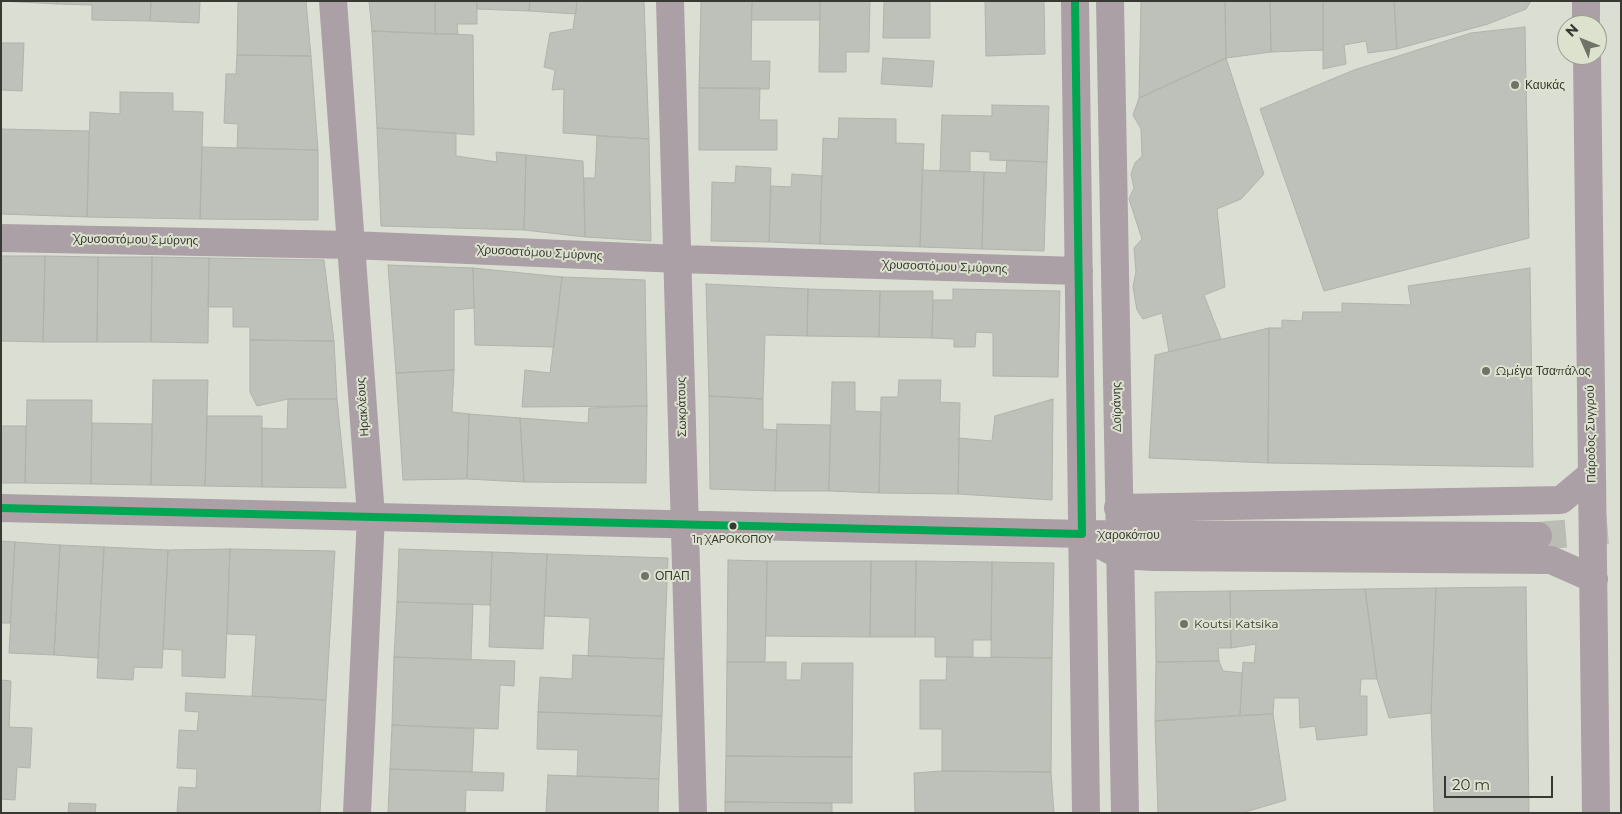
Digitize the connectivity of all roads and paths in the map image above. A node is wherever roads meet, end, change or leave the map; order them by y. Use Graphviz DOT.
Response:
graph roads {
  1 [pos="333,1"];
  2 [pos="670,1"];
  3 [pos="1075,1"];
  4 [pos="1110,1"];
  5 [pos="1586,1"];
  6 [pos="1586,15"];
  7 [pos="1587,65"];
  8 [pos="1,238"];
  9 [pos="351,245"];
  10 [pos="678,260"];
  11 [pos="1079,271"];
  12 [pos="1592,474"];
  13 [pos="1,508"];
  14 [pos="1118,508"];
  15 [pos="371,516"];
  16 [pos="685,525"];
  17 [pos="1082,534"];
  18 [pos="1538,536"];
  19 [pos="1119,545"];
  20 [pos="1594,579"];
  21 [pos="357,813"];
  22 [pos="692,813"];
  23 [pos="1086,813"];
  24 [pos="1124,813"];
  25 [pos="1596,813"];
  1 -- 9 [label="street, Ηρακλέους"];
  2 -- 10 [label="street, Σωκράτους"];
  3 -- 11 [label="street"];
  4 -- 14 [label="street, Δοϊράνης"];
  5 -- 6 [label="street"];
  7 -- 12 [label="street, Πάροδος Συγγρού"];
  8 -- 9 [label="street, Χρυσοστόμου Σμύρνης"];
  9 -- 10 [label="street, Χρυσοστόμου Σμύρνης"];
  9 -- 15 [label="street, Ηρακλέους"];
  10 -- 11 [label="street, Χρυσοστόμου Σμύρνης"];
  10 -- 16 [label="street, Σωκράτους"];
  11 -- 17 [label="street"];
  12 -- 14 [label="street"];
  12 -- 20 [label="street, Πάροδος Συγγρού"];
  13 -- 15 [label="street, Χαροκόπου"];
  14 -- 17 [label="street"];
  14 -- 19 [label="street, Δοϊράνης"];
  15 -- 16 [label="street, Χαροκόπου"];
  15 -- 21 [label="street, Ηρακλέους"];
  16 -- 17 [label="street, Χαροκόπου"];
  16 -- 22 [label="street, Σωκράτους"];
  17 -- 19 [label="street"];
  17 -- 23 [label="street"];
  18 -- 19 [label="street, Χαροκόπου"];
  19 -- 20 [label="street, Χαροκόπου"];
  19 -- 24 [label="street, Δοϊράνης"];
  20 -- 25 [label="street, Πάροδος Συγγρού"];
}
